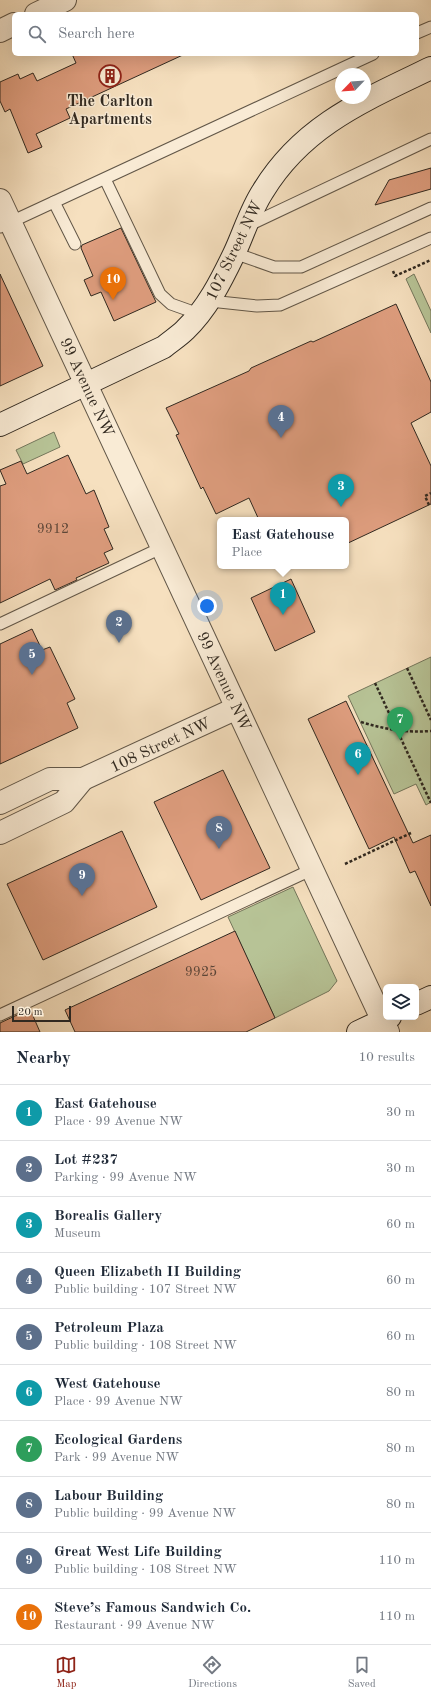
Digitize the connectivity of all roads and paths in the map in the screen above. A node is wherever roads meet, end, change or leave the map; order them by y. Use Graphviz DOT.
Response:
graph roads {
  1 [pos="59,1"];
  2 [pos="40,12"];
  3 [pos="12,25"];
  4 [pos="431,27"];
  5 [pos="0,31"];
  6 [pos="419,32"];
  7 [pos="368,56"];
  8 [pos="431,68"];
  9 [pos="431,139"];
  10 [pos="104,179"];
  11 [pos="0,200"];
  12 [pos="54,202"];
  13 [pos="431,208"];
  14 [pos="5,225"];
  15 [pos="244,227"];
  16 [pos="431,238"];
  17 [pos="75,244"];
  18 [pos="234,253"];
  19 [pos="205,307"];
  20 [pos="86,384"];
  21 [pos="0,425"];
  22 [pos="431,493"];
  23 [pos="429,505"];
  24 [pos="163,548"];
  25 [pos="0,624"];
  26 [pos="407,668"];
  27 [pos="375,683"];
  28 [pos="237,708"];
  29 [pos="431,720"];
  30 [pos="361,722"];
  31 [pos="397,731"];
  32 [pos="431,731"];
  33 [pos="83,779"];
  34 [pos="0,802"];
  35 [pos="431,803"];
  36 [pos="0,833"];
  37 [pos="411,833"];
  38 [pos="345,864"];
  39 [pos="313,869"];
  40 [pos="431,997"];
  41 [pos="419,1003"];
  42 [pos="0,1015"];
  43 [pos="387,1023"];
  44 [pos="358,1032"];
  1 -- 2 [label="street"];
  3 -- 5 [label="street"];
  4 -- 6 [label="lane"];
  7 -- 10 [label="lane"];
  8 -- 15 [label="street, 107 Street NW"];
  9 -- 15 [label="lane"];
  10 -- 12 [label="lane"];
  10 -- 19 [label="lane"];
  11 -- 14 [label="street, 99 Avenue NW"];
  12 -- 14 [label="lane"];
  12 -- 17 [label="lane"];
  13 -- 18 [label="lane"];
  14 -- 20 [label="street, 99 Avenue NW"];
  15 -- 18 [label="street, 107 Street NW"];
  16 -- 19 [label="lane"];
  18 -- 19 [label="street, 107 Street NW"];
  19 -- 20 [label="street, 107 Street NW"];
  20 -- 21 [label="street, 107 Street NW"];
  20 -- 24 [label="street, 99 Avenue NW"];
  22 -- 23 [label="path"];
  24 -- 25 [label="lane"];
  24 -- 28 [label="street, 99 Avenue NW"];
  26 -- 29 [label="path"];
  27 -- 31 [label="path"];
  28 -- 33 [label="street, 108 Street NW"];
  28 -- 39 [label="street, 99 Avenue NW"];
  30 -- 31 [label="path"];
  31 -- 32 [label="path"];
  31 -- 35 [label="path"];
  33 -- 34 [label="street, 108 Street NW"];
  33 -- 36 [label="street, 108 Street NW"];
  37 -- 38 [label="path"];
  39 -- 42 [label="lane"];
  39 -- 43 [label="street, 99 Avenue NW"];
  40 -- 41 [label="street"];
  43 -- 44 [label="street"];
}
